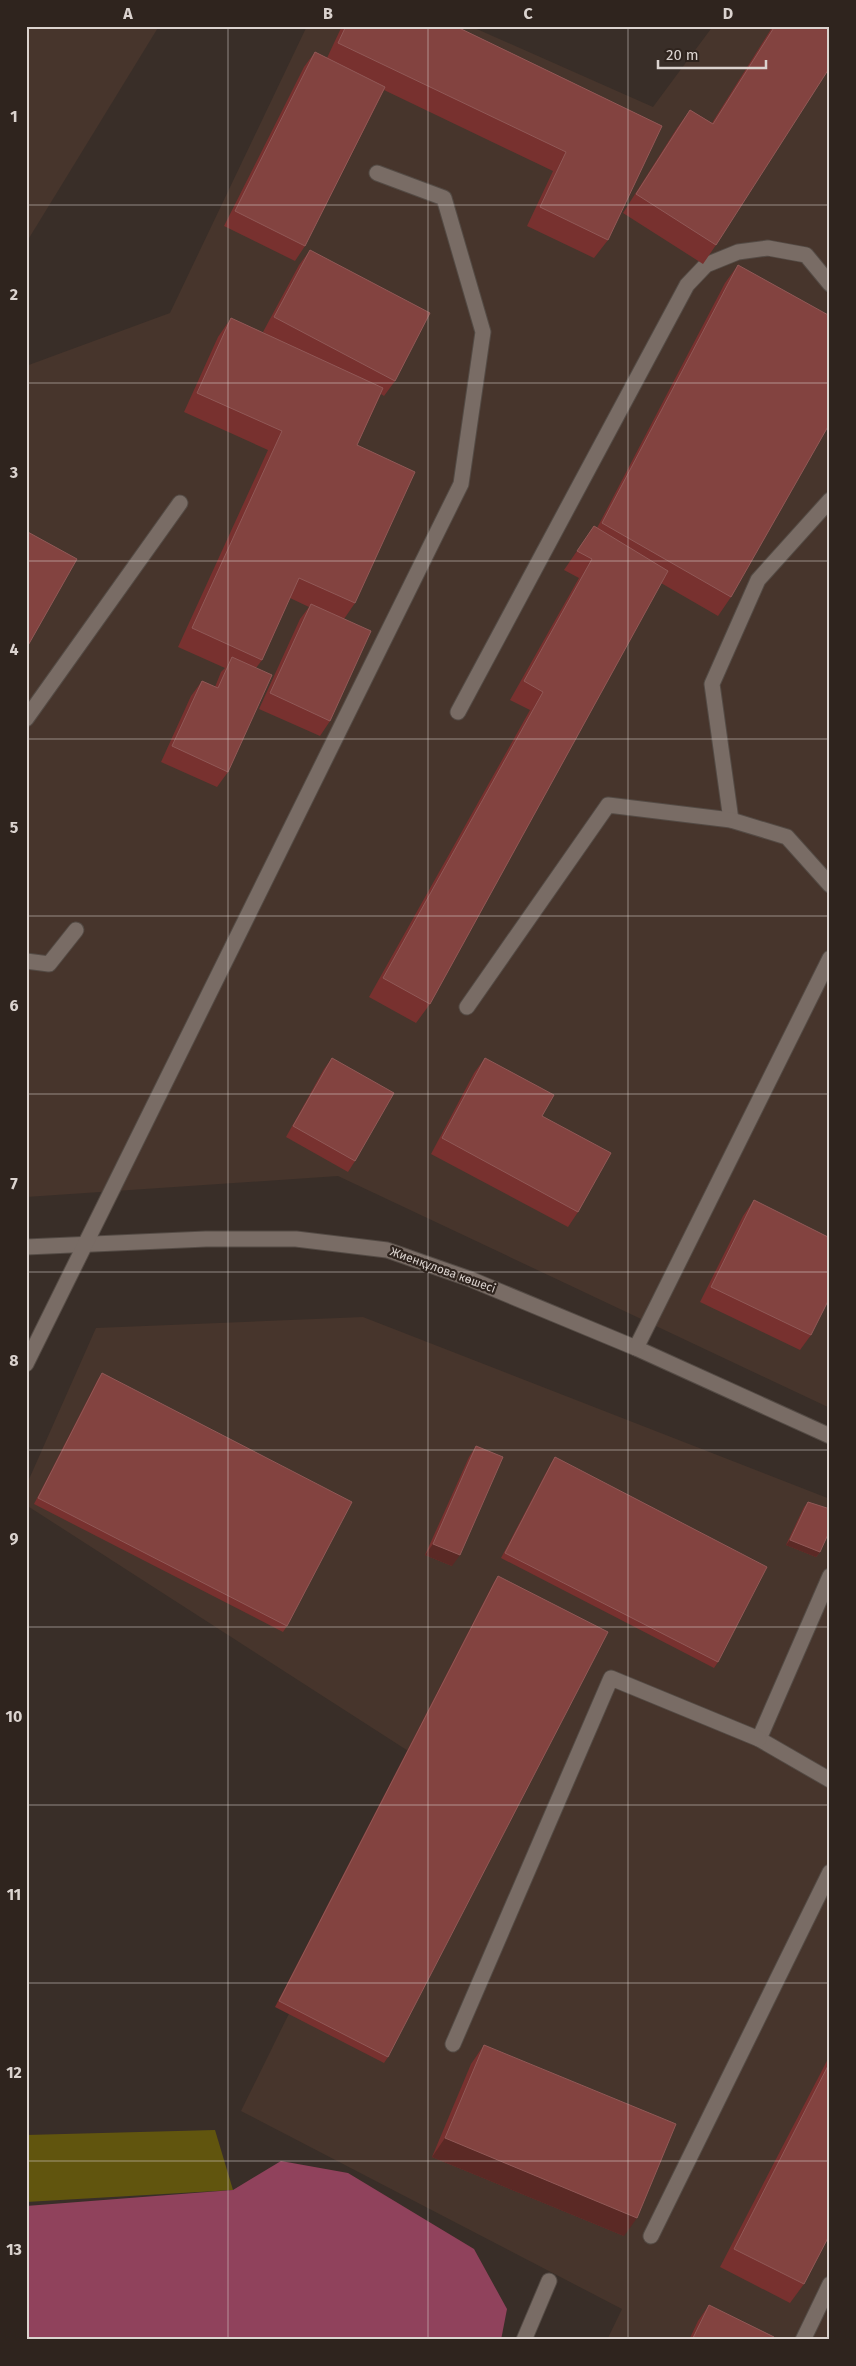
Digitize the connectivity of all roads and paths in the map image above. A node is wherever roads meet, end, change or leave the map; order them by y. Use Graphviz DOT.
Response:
graph roads {
  1 [pos="377,173"];
  2 [pos="830,284"];
  3 [pos="830,500"];
  4 [pos="180,503"];
  5 [pos="458,712"];
  6 [pos="26,719"];
  7 [pos="731,820"];
  8 [pos="830,885"];
  9 [pos="76,930"];
  10 [pos="830,958"];
  11 [pos="26,961"];
  12 [pos="467,1007"];
  13 [pos="84,1244"];
  14 [pos="26,1247"];
  15 [pos="636,1348"];
  16 [pos="26,1364"];
  17 [pos="829,1435"];
  18 [pos="830,1576"];
  19 [pos="759,1739"];
  20 [pos="830,1780"];
  21 [pos="830,1872"];
  22 [pos="453,2044"];
  23 [pos="651,2236"];
  24 [pos="549,2281"];
  25 [pos="830,2284"];
  26 [pos="524,2340"];
  27 [pos="802,2340"];
  1 -- 13 [label="street"];
  2 -- 5 [label="street"];
  3 -- 7 [label="street"];
  4 -- 6 [label="street"];
  7 -- 8 [label="street"];
  7 -- 12 [label="street"];
  9 -- 11 [label="street"];
  10 -- 15 [label="street"];
  13 -- 14 [label="street, Жиенқұлова көшесі"];
  13 -- 15 [label="street, Жиенқұлова көшесі"];
  13 -- 16 [label="street"];
  15 -- 17 [label="street, Жиенқұлова көшесі"];
  18 -- 19 [label="street"];
  19 -- 20 [label="street"];
  19 -- 22 [label="street"];
  21 -- 23 [label="street"];
  24 -- 26 [label="street"];
  25 -- 27 [label="street"];
}
